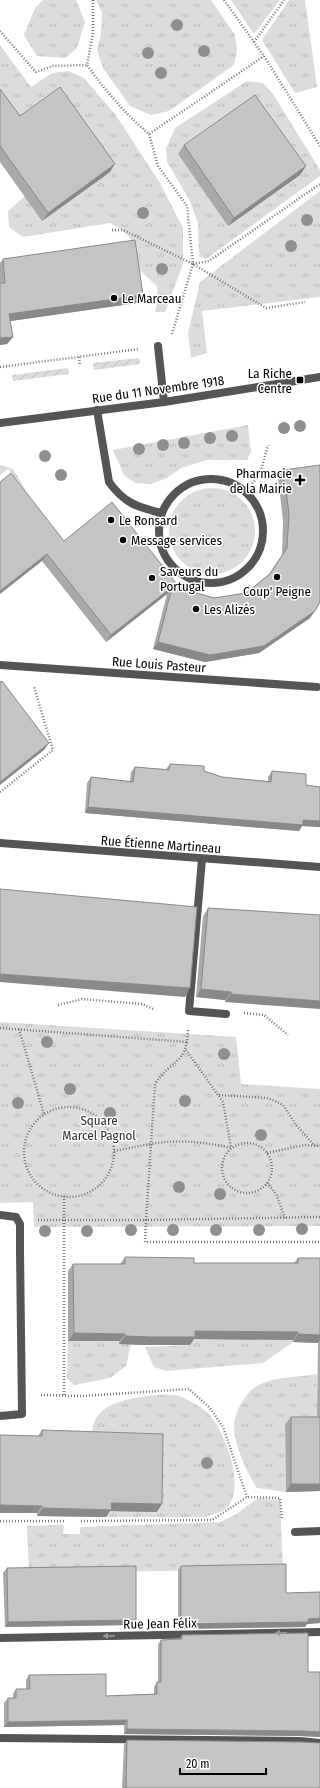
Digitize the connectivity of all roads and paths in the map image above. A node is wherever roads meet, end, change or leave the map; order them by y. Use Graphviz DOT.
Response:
graph roads {
  1 [pos="93,0"];
  2 [pos="224,0"];
  3 [pos="284,0"];
  4 [pos="0,31"];
  5 [pos="254,42"];
  6 [pos="264,56"];
  7 [pos="87,64"];
  8 [pos="149,134"];
  9 [pos="320,146"];
  10 [pos="320,184"];
  11 [pos="112,230"];
  12 [pos="192,264"];
  13 [pos="305,302"];
  14 [pos="158,346"];
  15 [pos="79,357"];
  16 [pos="80,366"];
  17 [pos="0,367"];
  18 [pos="320,377"];
  19 [pos="164,402"];
  20 [pos="97,410"];
  21 [pos="0,423"];
  22 [pos="268,445"];
  23 [pos="246,491"];
  24 [pos="161,513"];
  25 [pos="0,665"];
  26 [pos="34,686"];
  27 [pos="317,687"];
  28 [pos="0,792"];
  29 [pos="0,843"];
  30 [pos="202,859"];
  31 [pos="320,867"];
  32 [pos="58,1005"];
  33 [pos="153,1009"];
  34 [pos="189,1011"];
  35 [pos="226,1014"];
  36 [pos="0,1028"];
  37 [pos="19,1029"];
  38 [pos="288,1036"];
  39 [pos="188,1042"];
  40 [pos="186,1050"];
  41 [pos="219,1095"];
  42 [pos="44,1114"];
  43 [pos="151,1144"];
  44 [pos="315,1146"];
  45 [pos="320,1146"];
  46 [pos="232,1148"];
  47 [pos="114,1151"];
  48 [pos="267,1153"];
  49 [pos="267,1183"];
  50 [pos="64,1196"];
  51 [pos="0,1214"];
  52 [pos="320,1217"];
  53 [pos="285,1218"];
  54 [pos="64,1220"];
  55 [pos="146,1220"];
  56 [pos="20,1224"];
  57 [pos="320,1242"];
  58 [pos="22,1395"];
  59 [pos="64,1396"];
  60 [pos="0,1416"];
  61 [pos="247,1496"];
  62 [pos="0,1521"];
  63 [pos="64,1521"];
  64 [pos="80,1521"];
  65 [pos="320,1531"];
  66 [pos="295,1532"];
  67 [pos="320,1632"];
  68 [pos="0,1638"];
  69 [pos="0,1738"];
  70 [pos="320,1743"];
  1 -- 7 [label="path"];
  2 -- 5 [label="path"];
  3 -- 5 [label="path"];
  4 -- 7 [label="path"];
  5 -- 6 [label="path"];
  6 -- 8 [label="path"];
  6 -- 9 [label="path"];
  7 -- 8 [label="path"];
  8 -- 12 [label="path"];
  10 -- 12 [label="path"];
  11 -- 12 [label="path"];
  12 -- 13 [label="path"];
  12 -- 14 [label="path"];
  14 -- 15 [label="path"];
  14 -- 19 [label="street"];
  15 -- 16 [label="path"];
  15 -- 17 [label="path"];
  18 -- 19 [label="street, Rue du 11 Novembre 1918"];
  19 -- 20 [label="street, Rue du 11 Novembre 1918"];
  20 -- 21 [label="street, Rue du 11 Novembre 1918"];
  20 -- 24 [label="street"];
  22 -- 23 [label="path"];
  23 -- 24 [label="street"];
  23 -- 24 [label="street"];
  25 -- 27 [label="street, Rue Louis Pasteur"];
  26 -- 28 [label="path"];
  29 -- 30 [label="street, Rue Étienne Martineau"];
  30 -- 31 [label="street, Rue Étienne Martineau"];
  30 -- 34 [label="street"];
  32 -- 33 [label="path"];
  34 -- 35 [label="street"];
  34 -- 39 [label="path"];
  35 -- 38 [label="path"];
  36 -- 37 [label="path"];
  37 -- 39 [label="path"];
  37 -- 42 [label="path"];
  39 -- 40 [label="path"];
  40 -- 41 [label="path"];
  40 -- 43 [label="path"];
  41 -- 44 [label="path"];
  41 -- 46 [label="path"];
  42 -- 47 [label="path"];
  42 -- 50 [label="path"];
  43 -- 46 [label="path"];
  43 -- 47 [label="path"];
  43 -- 55 [label="path"];
  44 -- 45 [label="path"];
  44 -- 48 [label="path"];
  46 -- 48 [label="path"];
  46 -- 49 [label="path"];
  47 -- 50 [label="path"];
  48 -- 49 [label="path"];
  49 -- 53 [label="path"];
  50 -- 54 [label="path"];
  51 -- 56 [label="street"];
  52 -- 53 [label="path"];
  53 -- 55 [label="path"];
  54 -- 55 [label="path"];
  54 -- 56 [label="path"];
  54 -- 59 [label="path"];
  55 -- 57 [label="path"];
  56 -- 58 [label="street"];
  58 -- 59 [label="path"];
  58 -- 60 [label="street"];
  59 -- 61 [label="path"];
  61 -- 64 [label="path"];
  61 -- 66 [label="path"];
  62 -- 63 [label="path"];
  65 -- 66 [label="street"];
  67 -- 68 [label="street, Rue Jean Félix, one-way"];
  69 -- 70 [label="street"];
}
